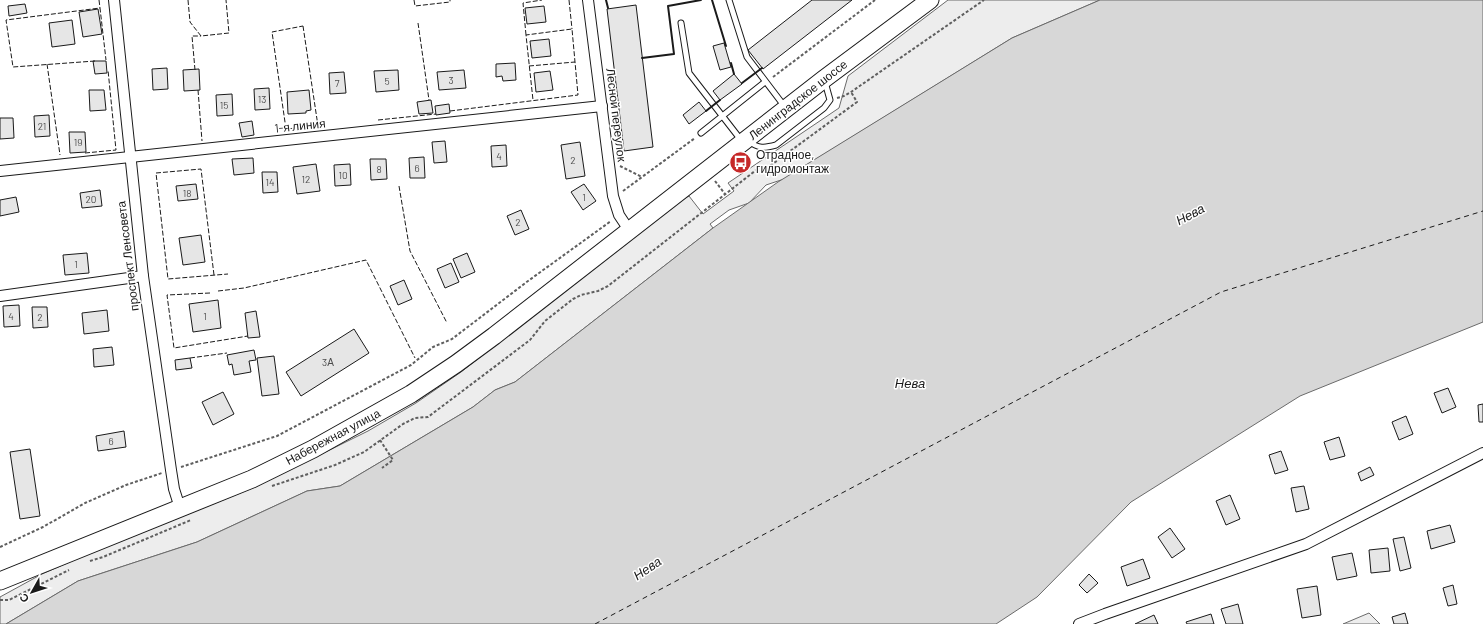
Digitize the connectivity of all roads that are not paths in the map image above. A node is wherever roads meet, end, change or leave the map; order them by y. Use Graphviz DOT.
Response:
graph roads {
  1 [pos="114,0"];
  2 [pos="588,0"];
  3 [pos="729,0"];
  4 [pos="930,0"];
  5 [pos="681,23"];
  6 [pos="824,79"];
  7 [pos="765,82"];
  8 [pos="602,106"];
  9 [pos="786,108"];
  10 [pos="722,117"];
  11 [pos="701,133"];
  12 [pos="745,140"];
  13 [pos="130,157"];
  14 [pos="0,171"];
  15 [pos="629,230"];
  16 [pos="143,276"];
  17 [pos="0,296"];
  18 [pos="1483,453"];
  19 [pos="180,508"];
  20 [pos="0,581"];
  21 [pos="1079,624"];
  1 -- 13 [label="street, проспект Ленсовета"];
  2 -- 8 [label="street, Лесной переулок"];
  3 -- 7 [label="lane"];
  4 -- 6 [label="main road, Ленинградское шоссе"];
  5 -- 10 [label="lane"];
  6 -- 9 [label="main road, Ленинградское шоссе"];
  6 -- 12 [label="lane"];
  7 -- 9 [label="lane"];
  7 -- 10 [label="lane"];
  8 -- 13 [label="street, 1-я линия"];
  8 -- 15 [label="street, Лесной переулок"];
  9 -- 12 [label="main road, Ленинградское шоссе"];
  10 -- 11 [label="lane"];
  10 -- 12 [label="lane"];
  12 -- 15 [label="main road, Ленинградское шоссе"];
  13 -- 14 [label="street, 1-я линия"];
  13 -- 16 [label="street, проспект Ленсовета"];
  15 -- 19 [label="main road, Набережная улица"];
  16 -- 17 [label="street"];
  16 -- 19 [label="street, проспект Ленсовета"];
  18 -- 21 [label="street"];
  19 -- 20 [label="main road, Набережная улица"];
}
